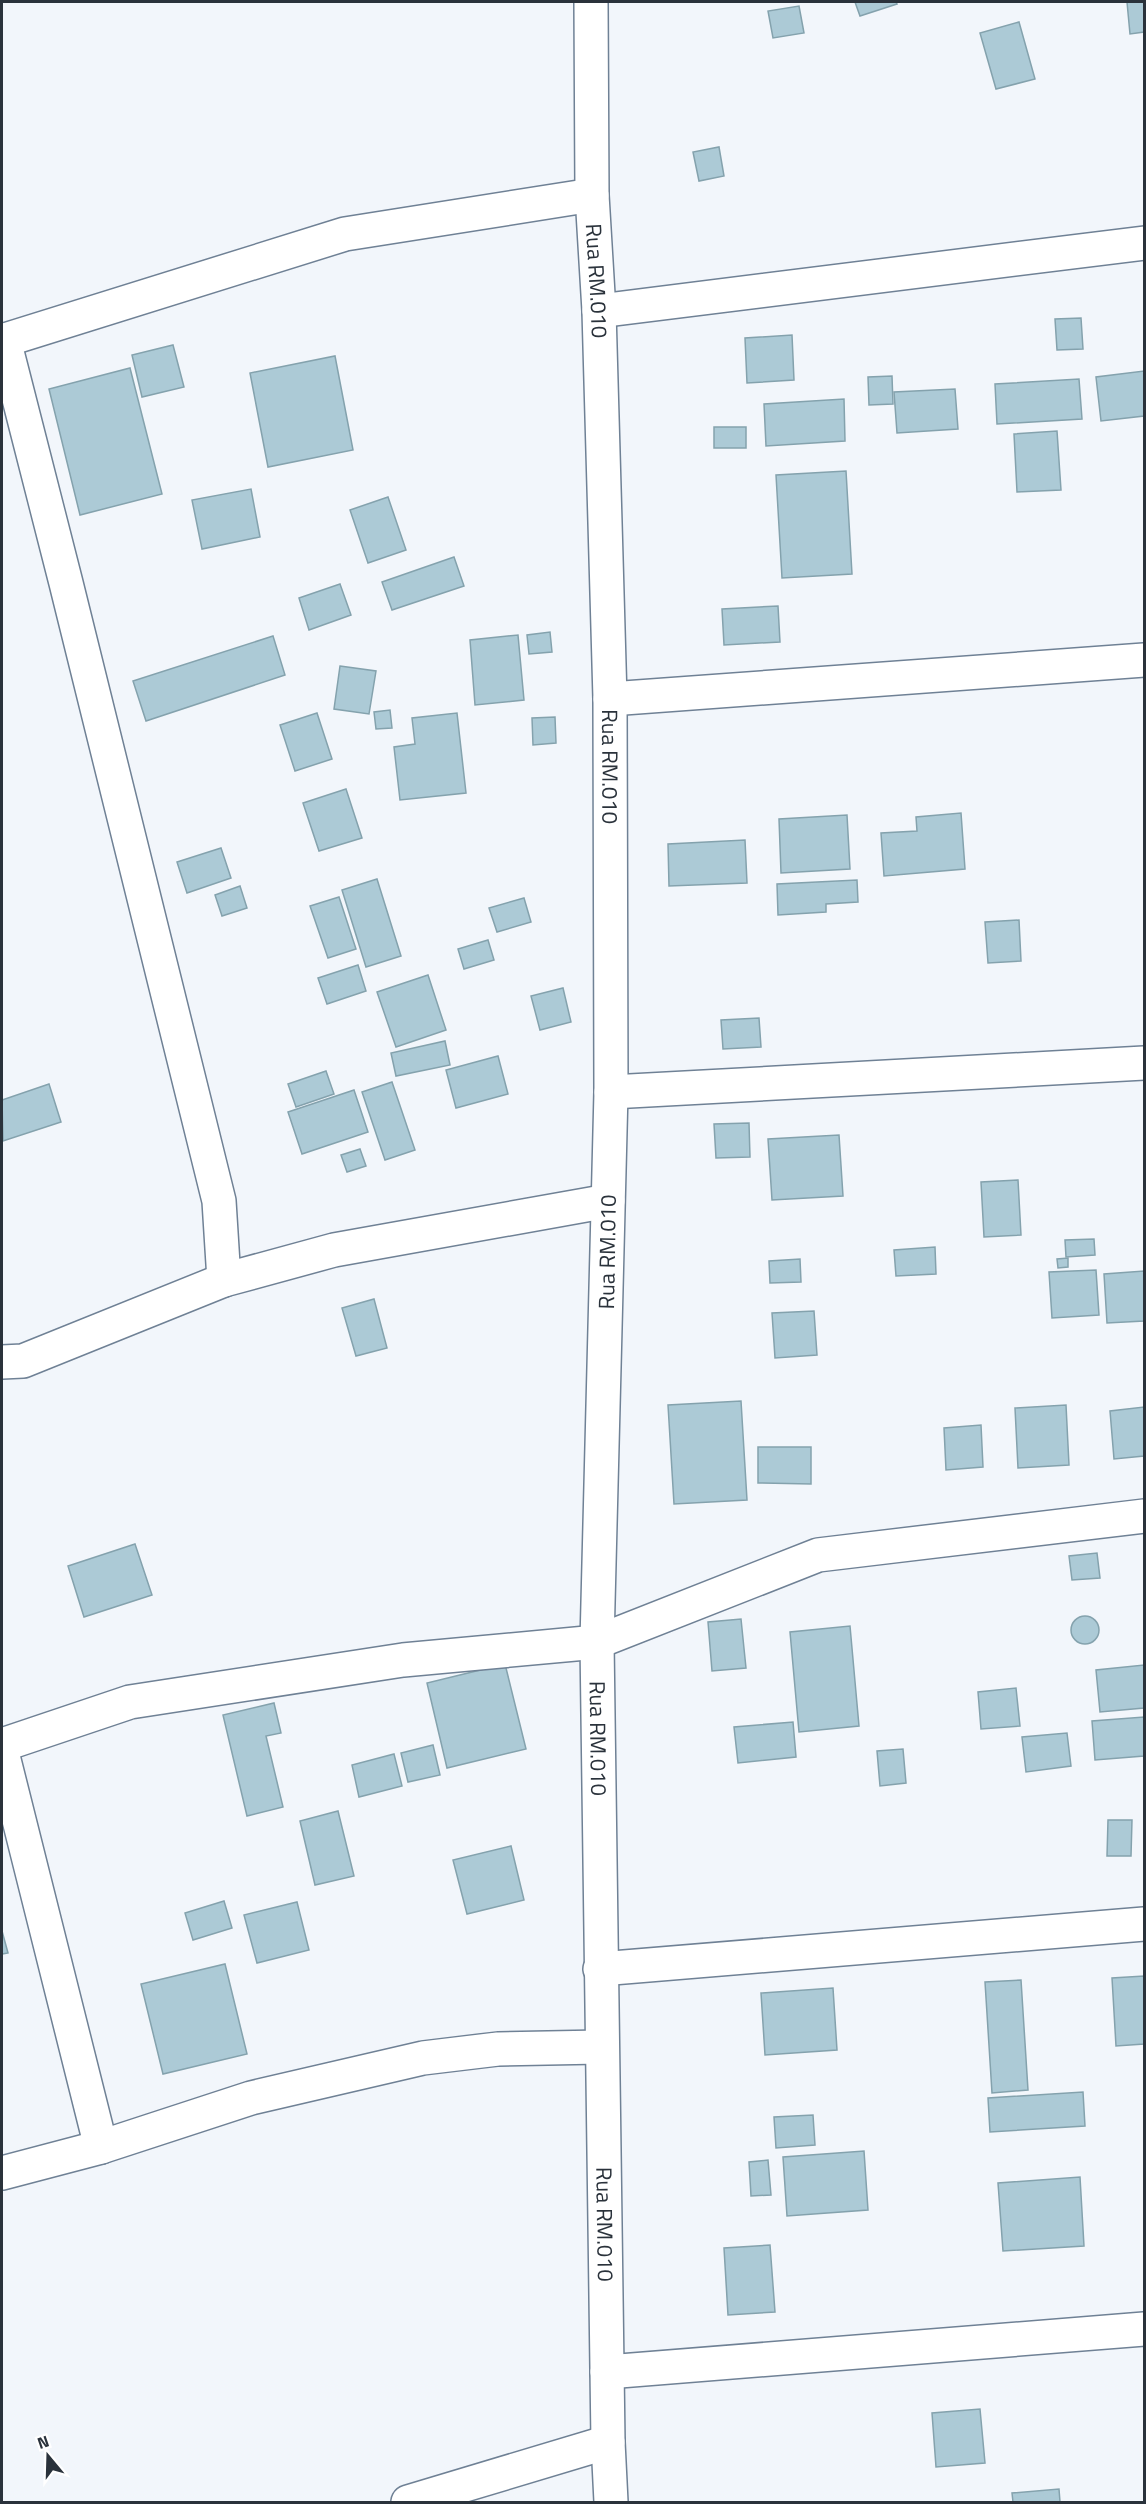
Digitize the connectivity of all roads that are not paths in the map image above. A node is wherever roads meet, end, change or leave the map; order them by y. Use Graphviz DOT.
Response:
graph roads {
  1 [pos="591,2"];
  2 [pos="592,195"];
  3 [pos="1144,243"];
  4 [pos="599,311"];
  5 [pos="3,340"];
  6 [pos="1144,660"];
  7 [pos="610,699"];
  8 [pos="1144,1063"];
  9 [pos="610,1092"];
  10 [pos="608,1201"];
  11 [pos="224,1280"];
  12 [pos="2,1362"];
  13 [pos="1144,1516"];
  14 [pos="597,1642"];
  15 [pos="2,1745"];
  16 [pos="2,1752"];
  17 [pos="1144,1924"];
  18 [pos="600,1969"];
  19 [pos="601,2047"];
  20 [pos="101,2147"];
  21 [pos="2,2173"];
  22 [pos="1144,2329"];
  23 [pos="607,2372"];
  24 [pos="608,2442"];
  25 [pos="408,2502"];
  26 [pos="611,2502"];
  1 -- 2 [label="street, Rua RM.010"];
  2 -- 4 [label="street, Rua RM.010"];
  2 -- 5 [label="street"];
  3 -- 4 [label="street"];
  4 -- 7 [label="street, Rua RM.010"];
  5 -- 11 [label="street"];
  6 -- 7 [label="street"];
  7 -- 9 [label="street, Rua RM.010"];
  8 -- 9 [label="street"];
  9 -- 10 [label="street, Rua RM.010"];
  10 -- 11 [label="street"];
  10 -- 14 [label="street, Rua RM.010"];
  11 -- 12 [label="street"];
  13 -- 14 [label="street"];
  14 -- 15 [label="street"];
  14 -- 18 [label="street, Rua RM.010"];
  16 -- 20 [label="street"];
  17 -- 18 [label="street"];
  18 -- 19 [label="street, Rua RM.010"];
  19 -- 20 [label="street"];
  19 -- 23 [label="street, Rua RM.010"];
  20 -- 21 [label="street"];
  22 -- 23 [label="street"];
  23 -- 24 [label="street, Rua RM.010"];
  24 -- 25 [label="street"];
  24 -- 26 [label="street, Rua RM.010"];
}
